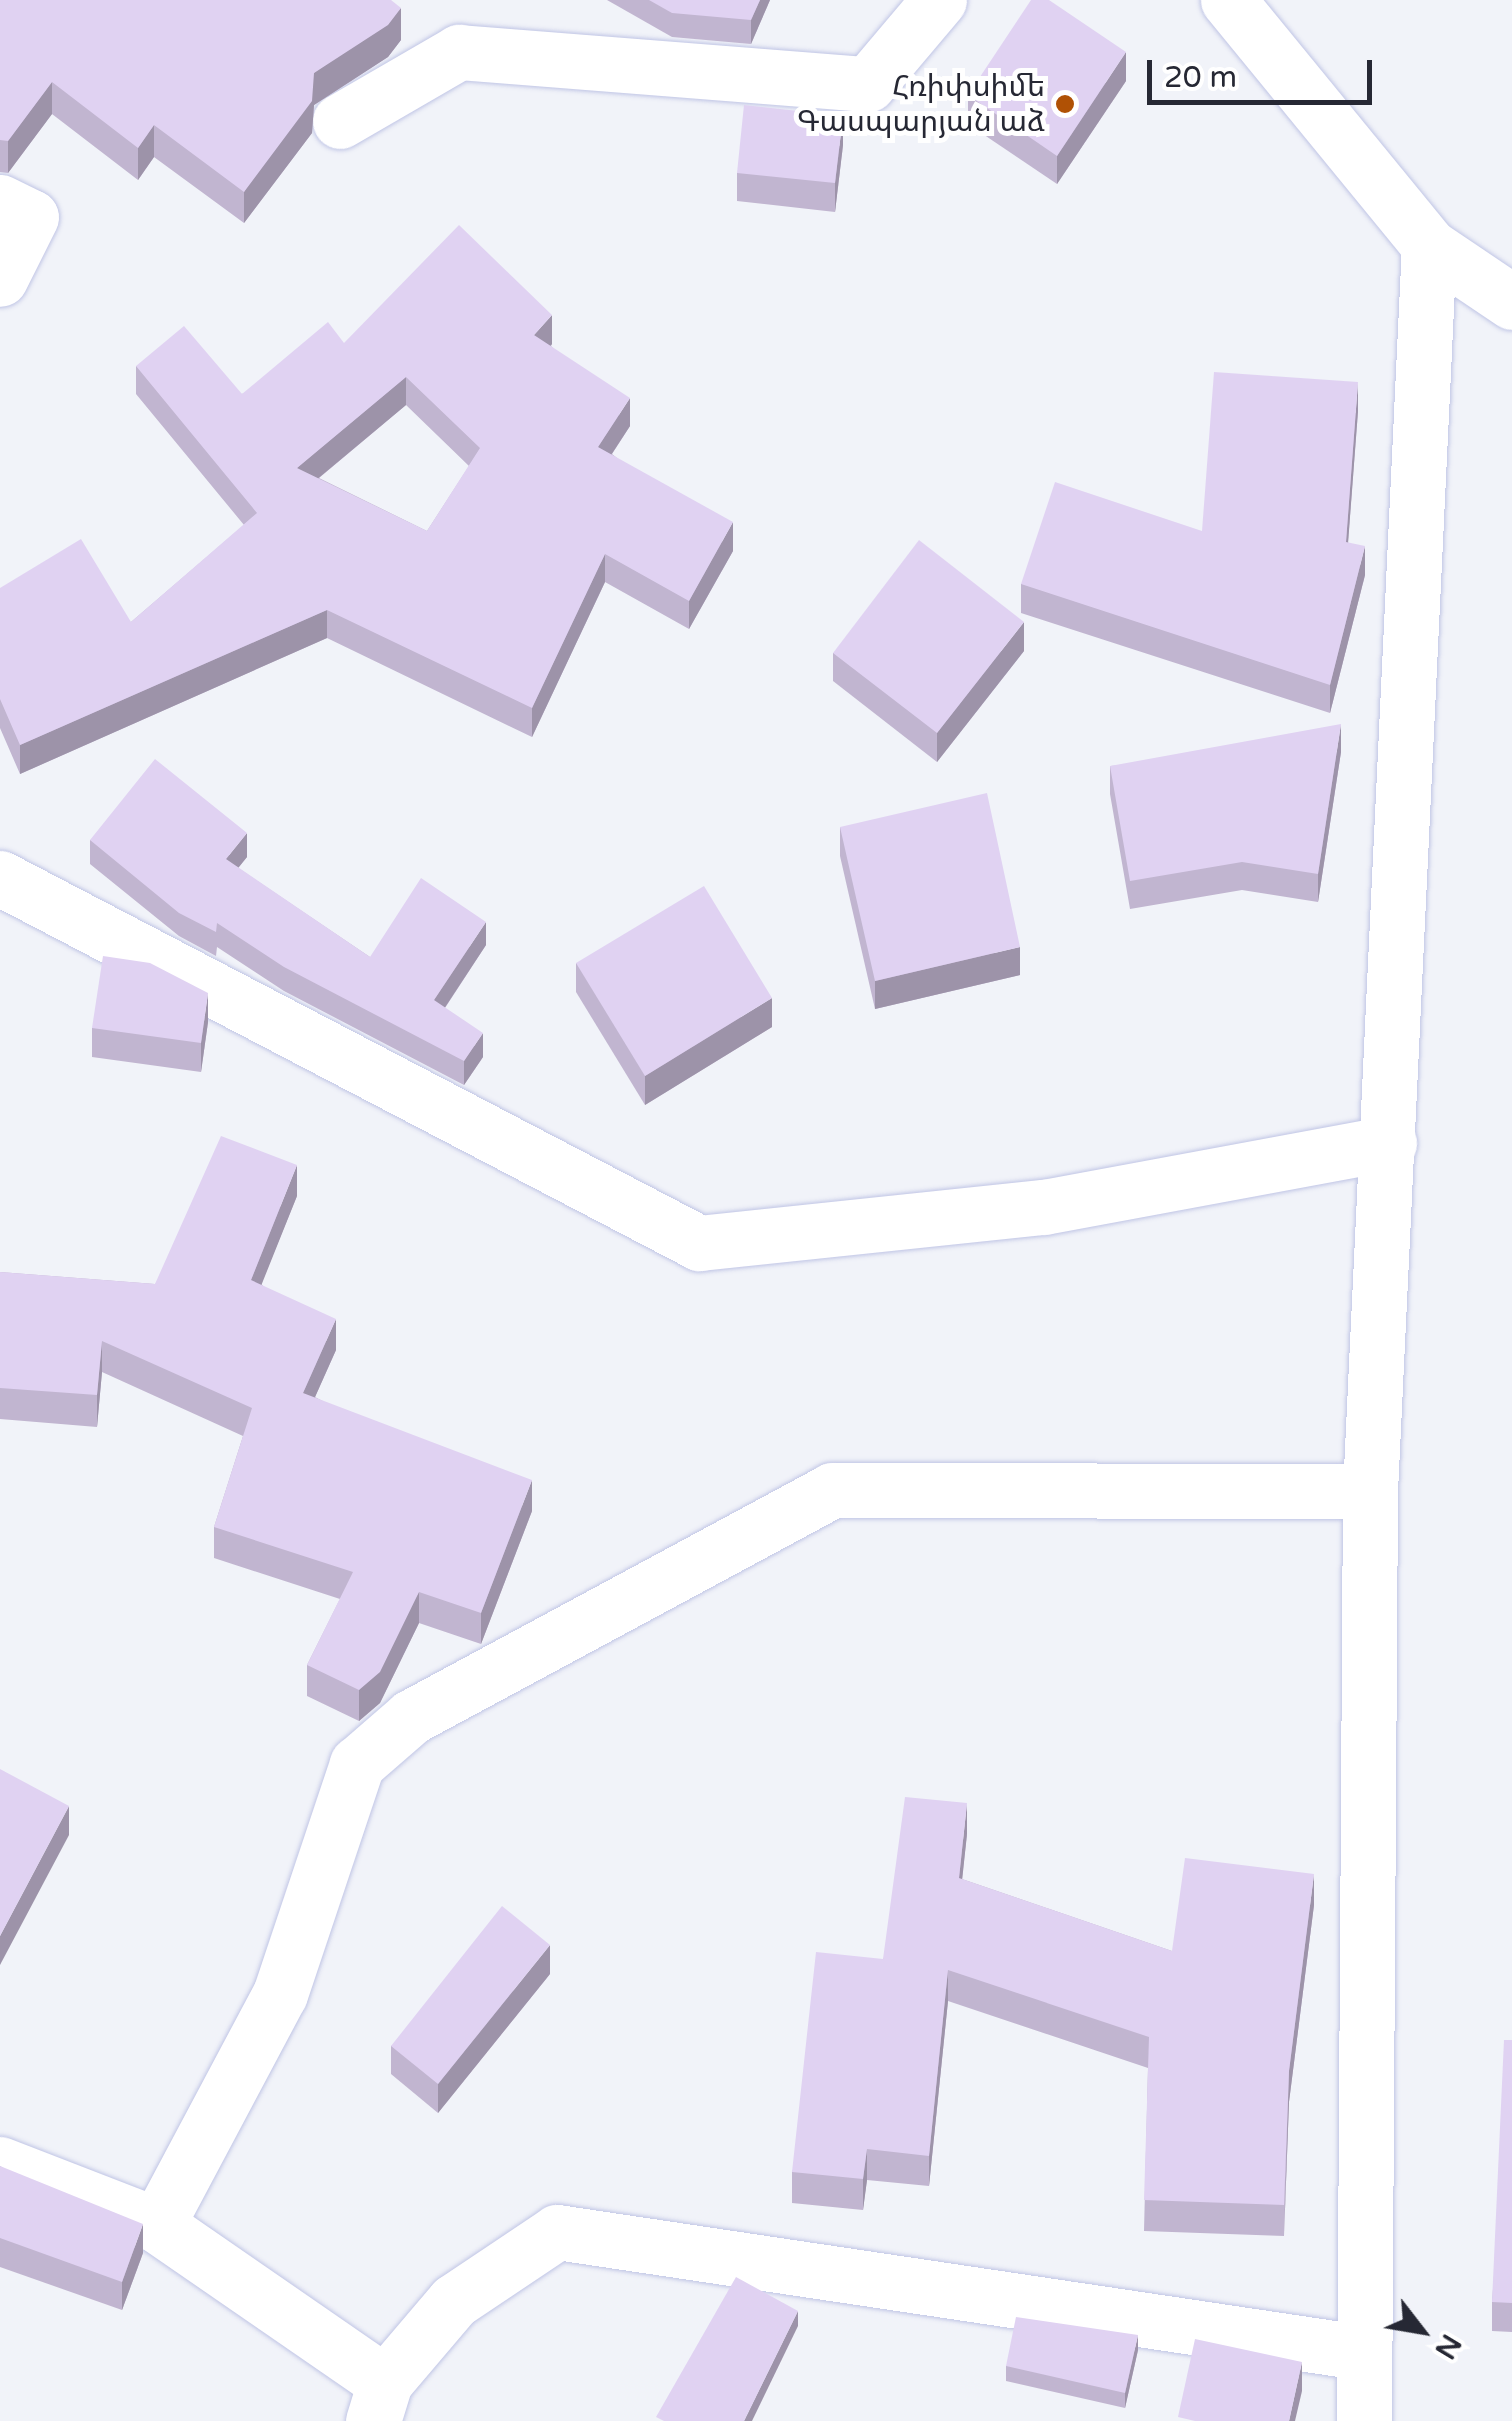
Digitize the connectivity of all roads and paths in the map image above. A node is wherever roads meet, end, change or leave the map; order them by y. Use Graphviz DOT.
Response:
graph roads {
  1 [pos="939,0"];
  2 [pos="1228,0"];
  3 [pos="340,122"];
  4 [pos="0,202"];
  5 [pos="1430,246"];
  6 [pos="0,279"];
  7 [pos="1512,302"];
  8 [pos="0,878"];
  9 [pos="1389,1143"];
  10 [pos="1370,1491"];
  11 [pos="0,2164"];
  12 [pos="157,2225"];
  13 [pos="1360,2352"];
  14 [pos="379,2402"];
  15 [pos="1364,2421"];
  1 -- 3 [label="street"];
  2 -- 5 [label="street"];
  4 -- 6 [label="street"];
  5 -- 7 [label="street"];
  5 -- 9 [label="street"];
  8 -- 9 [label="street"];
  9 -- 10 [label="street"];
  10 -- 12 [label="street"];
  10 -- 13 [label="street"];
  11 -- 12 [label="street"];
  12 -- 14 [label="street"];
  13 -- 14 [label="street"];
  13 -- 15 [label="street"];
}
